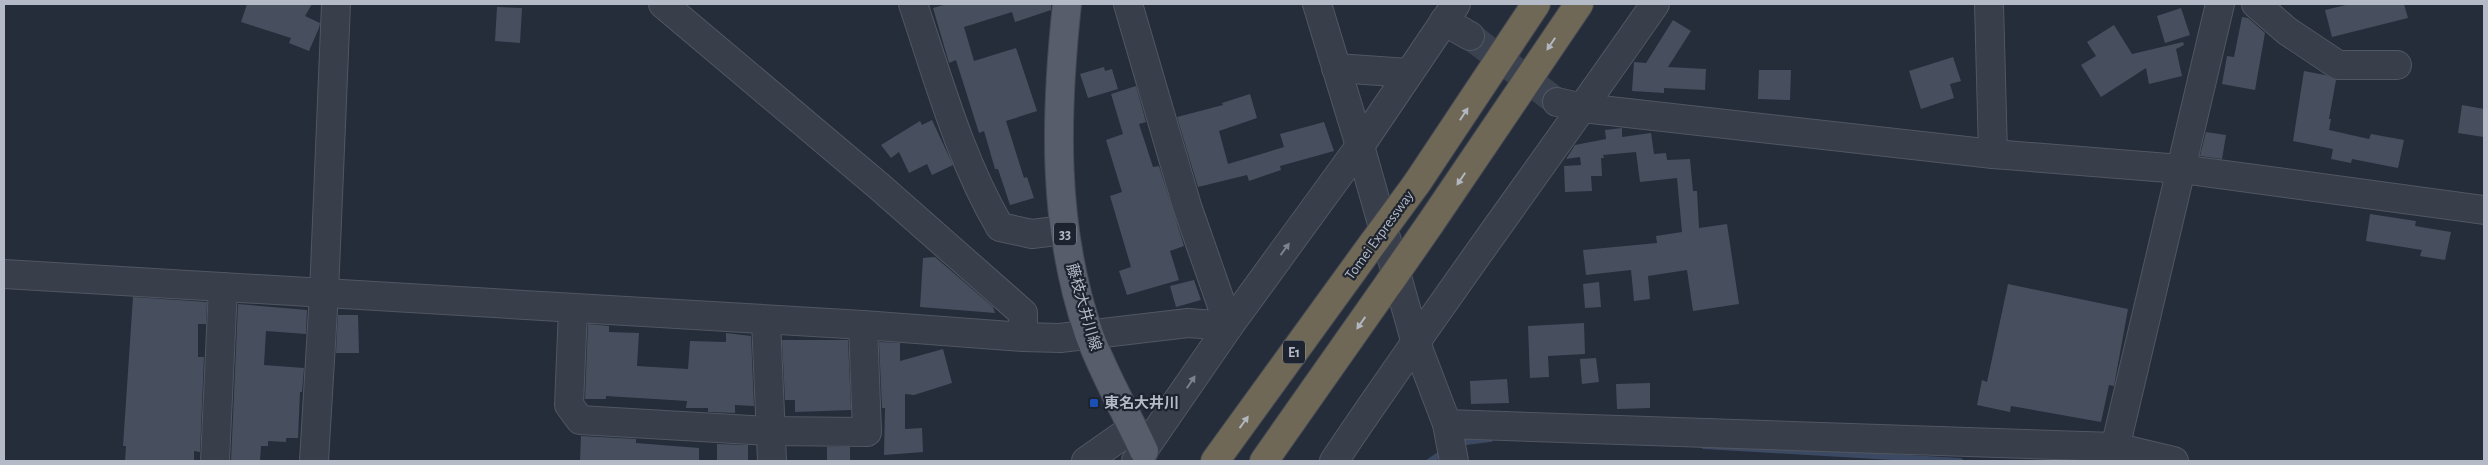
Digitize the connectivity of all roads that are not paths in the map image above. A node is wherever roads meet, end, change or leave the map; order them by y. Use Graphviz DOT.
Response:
graph roads {
  1 [pos="336,4"];
  2 [pos="663,4"];
  3 [pos="913,4"];
  4 [pos="1067,4"];
  5 [pos="1128,4"];
  6 [pos="1316,4"];
  7 [pos="1536,4"];
  8 [pos="1578,4"];
  9 [pos="1655,4"];
  10 [pos="1989,4"];
  11 [pos="2220,4"];
  12 [pos="2256,4"];
  13 [pos="1450,12"];
  14 [pos="1470,36"];
  15 [pos="2397,65"];
  16 [pos="1336,68"];
  17 [pos="1409,73"];
  18 [pos="1557,102"];
  19 [pos="1583,108"];
  20 [pos="1360,146"];
  21 [pos="1993,154"];
  22 [pos="2181,169"];
  23 [pos="2484,210"];
  24 [pos="1064,230"];
  25 [pos="4,274"];
  26 [pos="223,287"];
  27 [pos="324,293"];
  28 [pos="573,309"];
  29 [pos="766,320"];
  30 [pos="863,325"];
  31 [pos="1228,326"];
  32 [pos="1089,333"];
  33 [pos="1023,337"];
  34 [pos="1415,340"];
  35 [pos="1447,424"];
  36 [pos="770,430"];
  37 [pos="1138,447"];
  38 [pos="2113,454"];
  39 [pos="215,461"];
  40 [pos="314,461"];
  41 [pos="772,461"];
  42 [pos="1086,461"];
  43 [pos="1216,461"];
  44 [pos="1264,461"];
  45 [pos="1334,461"];
  46 [pos="1454,461"];
  47 [pos="2174,461"];
  1 -- 27 [label="street"];
  2 -- 33 [label="street"];
  3 -- 24 [label="street"];
  4 -- 24 [label="main road, 藤枝大井川線 / 33"];
  5 -- 31 [label="street"];
  6 -- 16 [label="street"];
  43 -- 7 [label="highway, Tomei Expressway / E1, one-way, bridge"];
  8 -- 44 [label="highway, one-way, bridge"];
  9 -- 19 [label="street"];
  10 -- 21 [label="street"];
  11 -- 22 [label="street"];
  12 -- 15 [label="street"];
  13 -- 14 [label="street"];
  13 -- 17 [label="street"];
  16 -- 17 [label="street"];
  16 -- 20 [label="street"];
  17 -- 20 [label="street"];
  18 -- 19 [label="street"];
  19 -- 21 [label="street"];
  19 -- 34 [label="street"];
  31 -- 20 [label="street, one-way"];
  20 -- 34 [label="street"];
  21 -- 22 [label="street"];
  22 -- 23 [label="street"];
  22 -- 38 [label="street"];
  24 -- 32 [label="main road, 藤枝大井川線 / 33"];
  25 -- 26 [label="street"];
  26 -- 27 [label="street"];
  26 -- 39 [label="street"];
  27 -- 28 [label="street"];
  27 -- 40 [label="street"];
  28 -- 29 [label="street"];
  28 -- 36 [label="street"];
  29 -- 30 [label="street"];
  29 -- 36 [label="street"];
  30 -- 33 [label="street"];
  30 -- 36 [label="street"];
  31 -- 32 [label="street"];
  37 -- 31 [label="street, one-way"];
  32 -- 33 [label="street"];
  32 -- 37 [label="main road, 藤枝大井川線 / 33"];
  34 -- 35 [label="street"];
  34 -- 45 [label="street"];
  35 -- 38 [label="street"];
  35 -- 46 [label="street"];
  36 -- 41 [label="street"];
  37 -- 42 [label="street"];
  38 -- 47 [label="street"];
}
